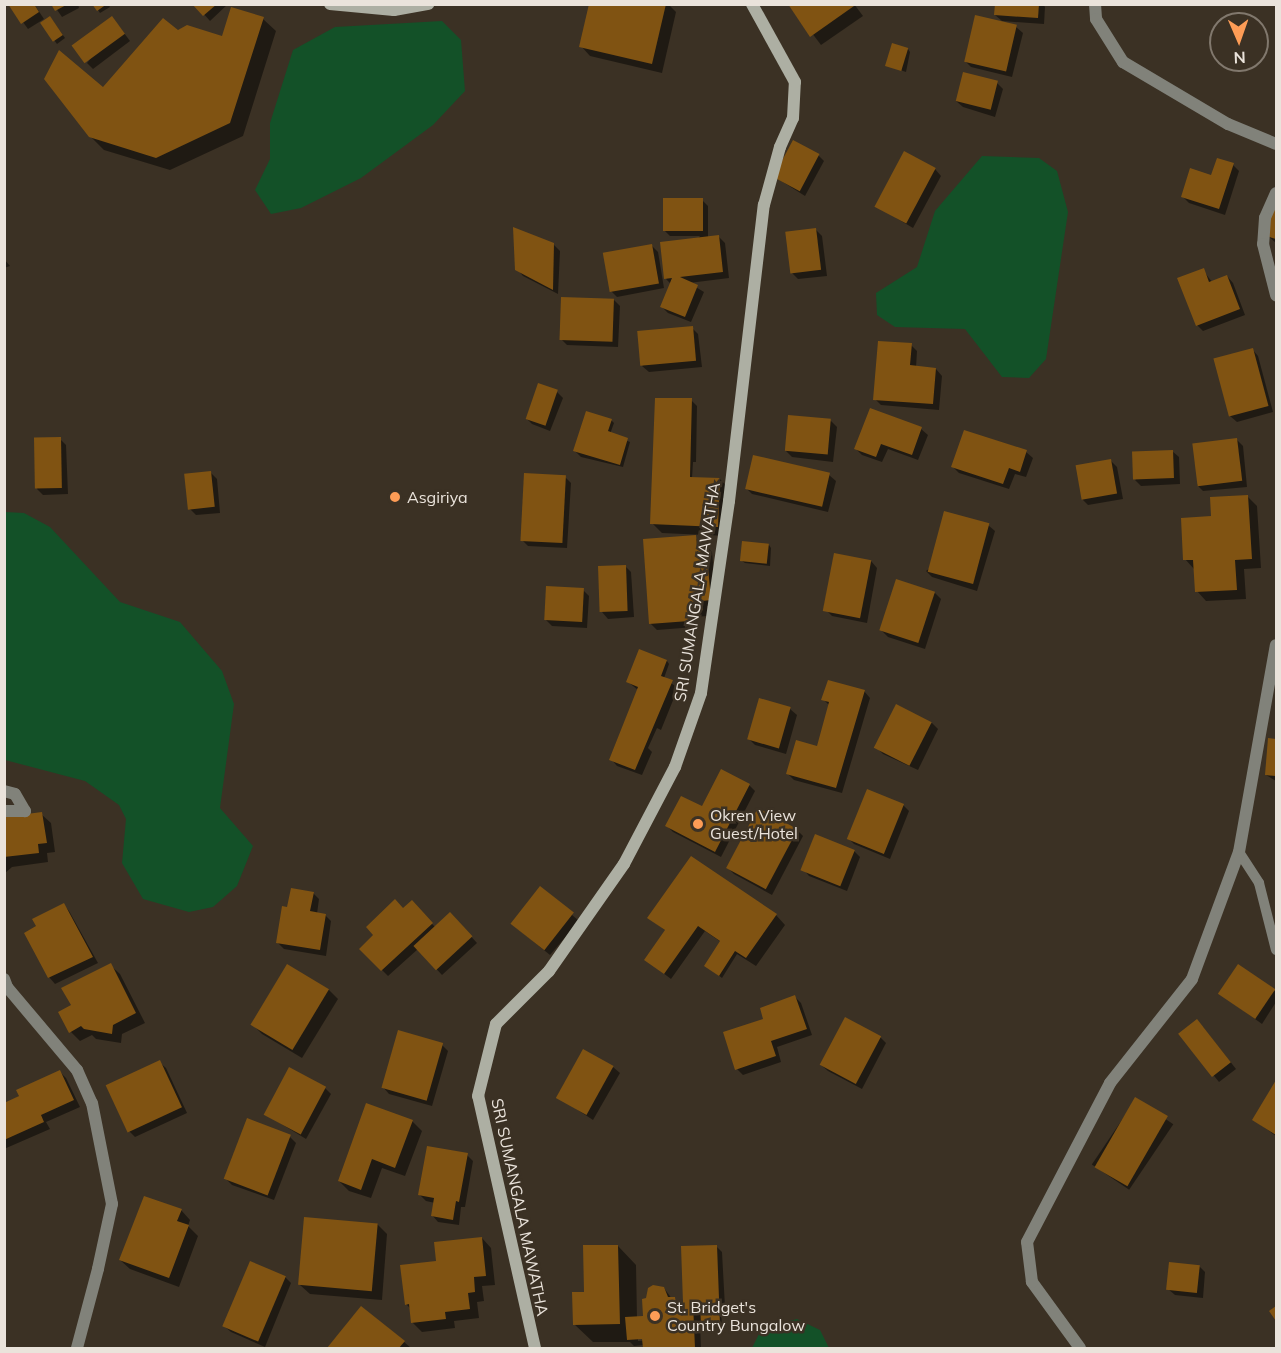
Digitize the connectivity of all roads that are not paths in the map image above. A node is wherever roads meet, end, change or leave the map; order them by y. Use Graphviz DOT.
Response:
graph roads {
  1 [pos="330,4"];
  2 [pos="428,4"];
  3 [pos="752,4"];
  4 [pos="1095,4"];
  5 [pos="1276,144"];
  6 [pos="1276,193"];
  7 [pos="1276,295"];
  8 [pos="1276,645"];
  9 [pos="10,792"];
  10 [pos="4,803"];
  11 [pos="4,811"];
  12 [pos="1239,852"];
  13 [pos="1276,950"];
  14 [pos="4,979"];
  15 [pos="77,1348"];
  16 [pos="535,1348"];
  17 [pos="1080,1348"];
  1 -- 2 [label="street"];
  3 -- 16 [label="street, SRI SUMANGALA MAWATHA"];
  4 -- 5 [label="street"];
  6 -- 7 [label="street"];
  8 -- 12 [label="street"];
  9 -- 10 [label="street"];
  9 -- 11 [label="street"];
  12 -- 13 [label="lane"];
  12 -- 17 [label="street"];
  14 -- 15 [label="street"];
}
